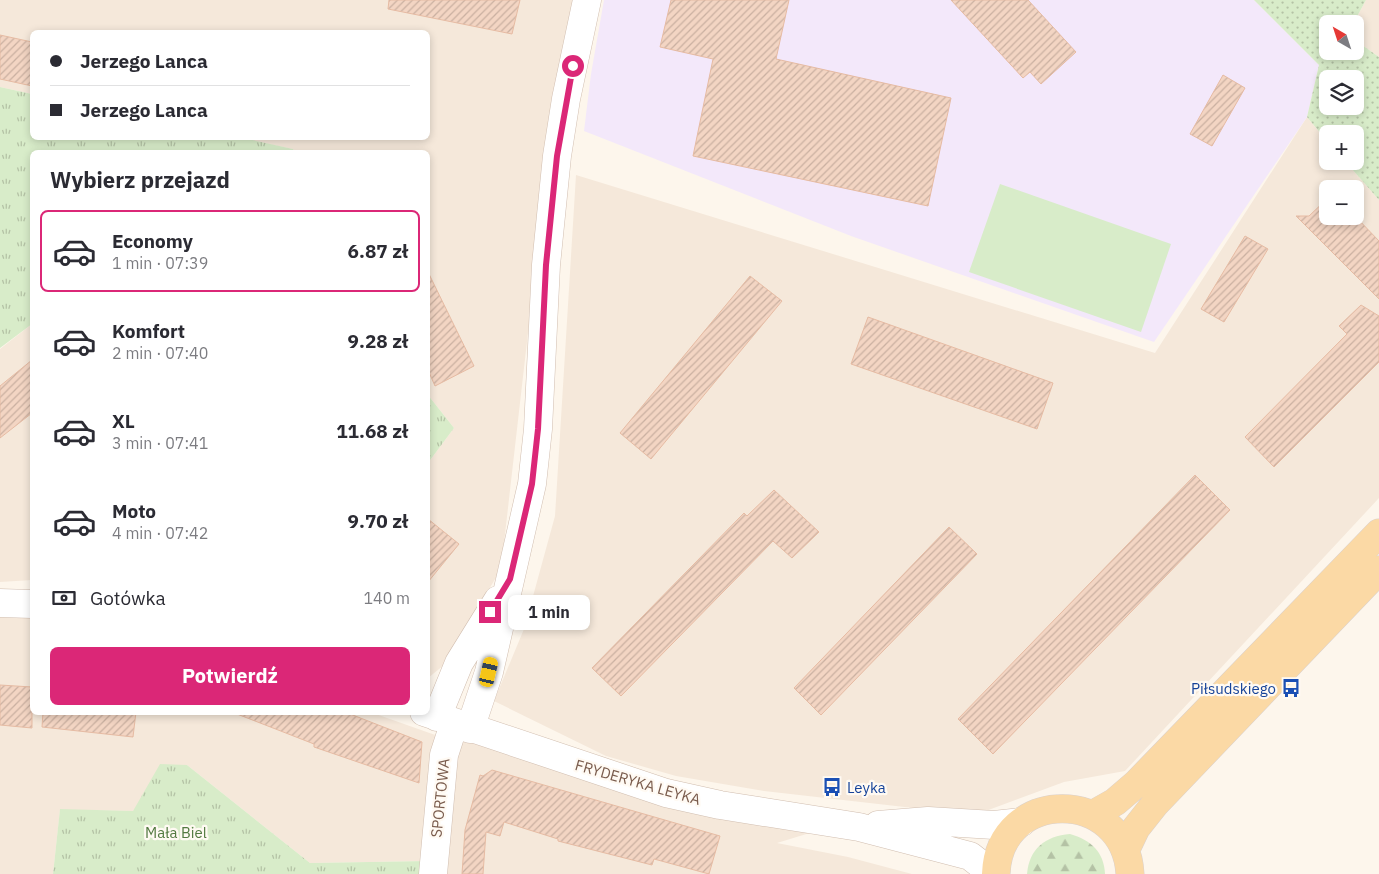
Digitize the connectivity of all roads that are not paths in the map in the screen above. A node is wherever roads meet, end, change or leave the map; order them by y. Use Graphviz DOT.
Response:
graph roads {
  1 [pos="587,0"];
  2 [pos="1379,533"];
  3 [pos="1379,570"];
  4 [pos="0,603"];
  5 [pos="30,604"];
  6 [pos="446,720"];
  7 [pos="1092,815"];
  8 [pos="1022,822"];
  9 [pos="859,827"];
  10 [pos="1132,866"];
  11 [pos="433,874"];
  12 [pos="995,874"];
  1 -- 6 [label="street, SPORTOWA"];
  2 -- 7 [label="main road"];
  3 -- 10 [label="main road"];
  4 -- 5 [label="street"];
  6 -- 9 [label="street, FRYDERYKA LEYKA"];
  6 -- 11 [label="street, SPORTOWA"];
  7 -- 8 [label="main road"];
  7 -- 10 [label="main road"];
  8 -- 9 [label="street, FRYDERYKA LEYKA"];
  8 -- 12 [label="main road"];
  9 -- 12 [label="street, FRYDERYKA LEYKA"];
}
